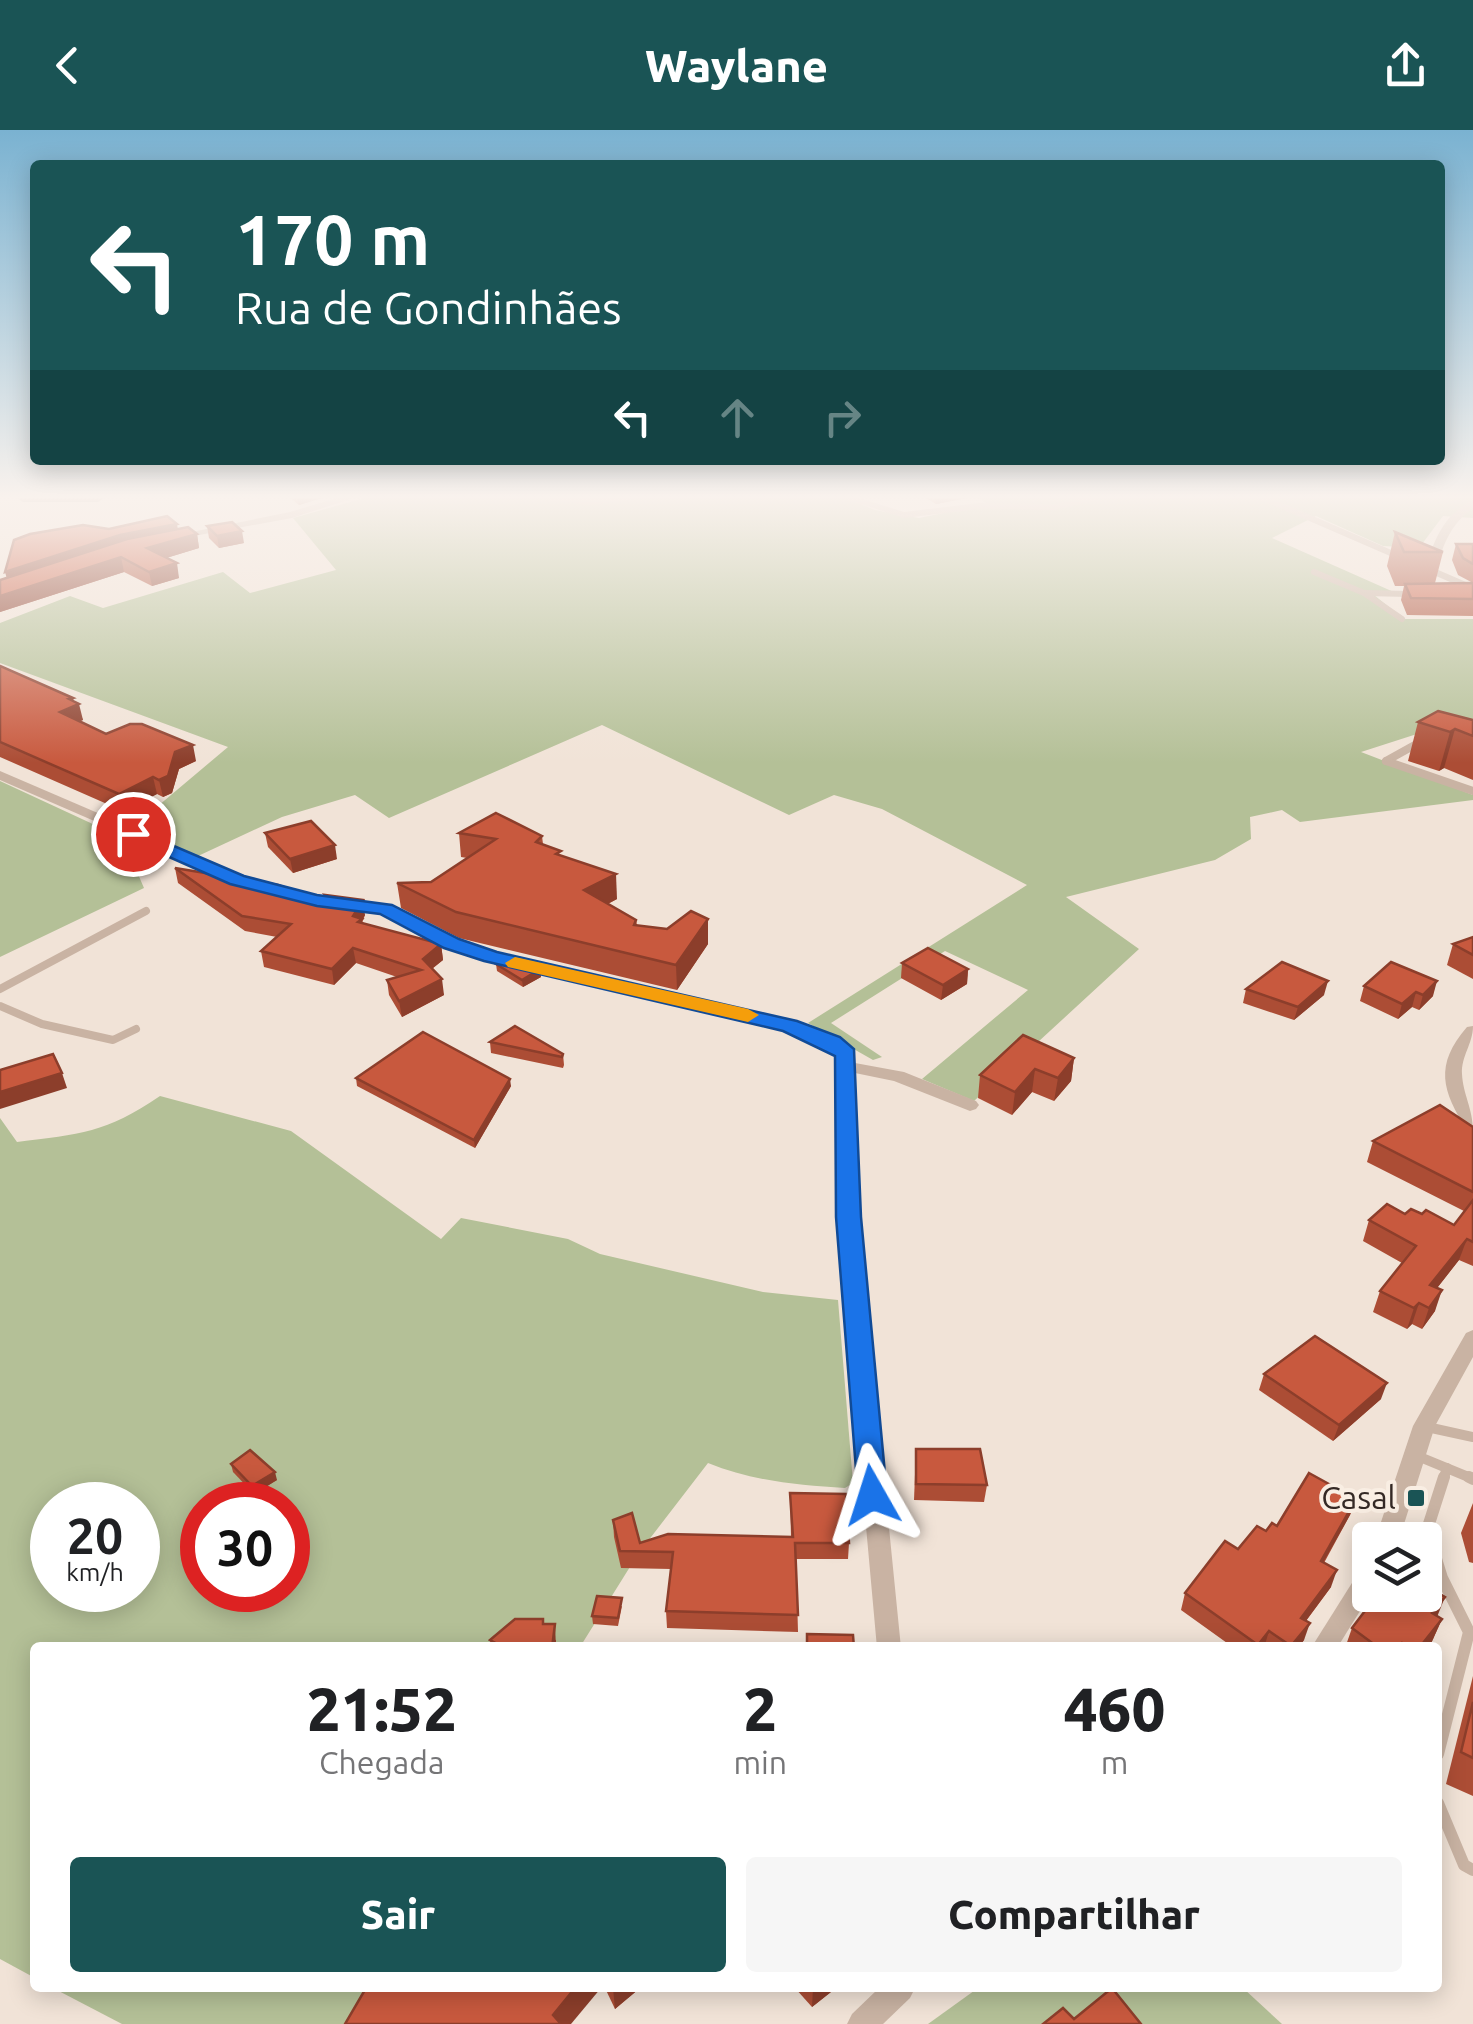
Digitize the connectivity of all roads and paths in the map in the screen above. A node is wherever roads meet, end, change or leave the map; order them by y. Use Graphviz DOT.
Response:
graph roads {
  1 [pos="1346,585"];
  2 [pos="1473,592"];
  3 [pos="1364,593"];
  4 [pos="1418,594"];
  5 [pos="1455,594"];
  6 [pos="1402,619"];
  7 [pos="1440,745"];
  8 [pos="0,774"];
  9 [pos="1473,791"];
  10 [pos="146,911"];
  11 [pos="0,990"];
  12 [pos="0,1006"];
  13 [pos="136,1030"];
  14 [pos="1473,1031"];
  15 [pos="848,1067"];
  16 [pos="970,1105"];
  17 [pos="1473,1126"];
  18 [pos="1473,1338"];
  19 [pos="1424,1426"];
  20 [pos="1473,1437"];
  21 [pos="1413,1454"];
  22 [pos="1447,1468"];
  23 [pos="1473,1478"];
  24 [pos="1393,1522"];
  25 [pos="1352,1602"];
  26 [pos="888,1642"];
  27 [pos="1327,1642"];
  28 [pos="1442,1738"];
  29 [pos="1442,1813"];
  30 [pos="1473,1870"];
  31 [pos="896,1992"];
  32 [pos="862,2024"];
  1 -- 3 [label="lane"];
  2 -- 5 [label="lane"];
  3 -- 4 [label="lane"];
  3 -- 6 [label="lane"];
  7 -- 9 [label="lane"];
  8 -- 15 [label="street"];
  10 -- 11 [label="lane"];
  12 -- 13 [label="lane"];
  14 -- 17 [label="street"];
  15 -- 16 [label="street"];
  15 -- 26 [label="street"];
  18 -- 19 [label="street"];
  19 -- 20 [label="lane"];
  19 -- 21 [label="street"];
  21 -- 22 [label="lane"];
  21 -- 24 [label="street"];
  22 -- 23 [label="lane"];
  22 -- 28 [label="lane"];
  25 -- 27 [label="street"];
  29 -- 30 [label="lane"];
  31 -- 32 [label="street"];
}
